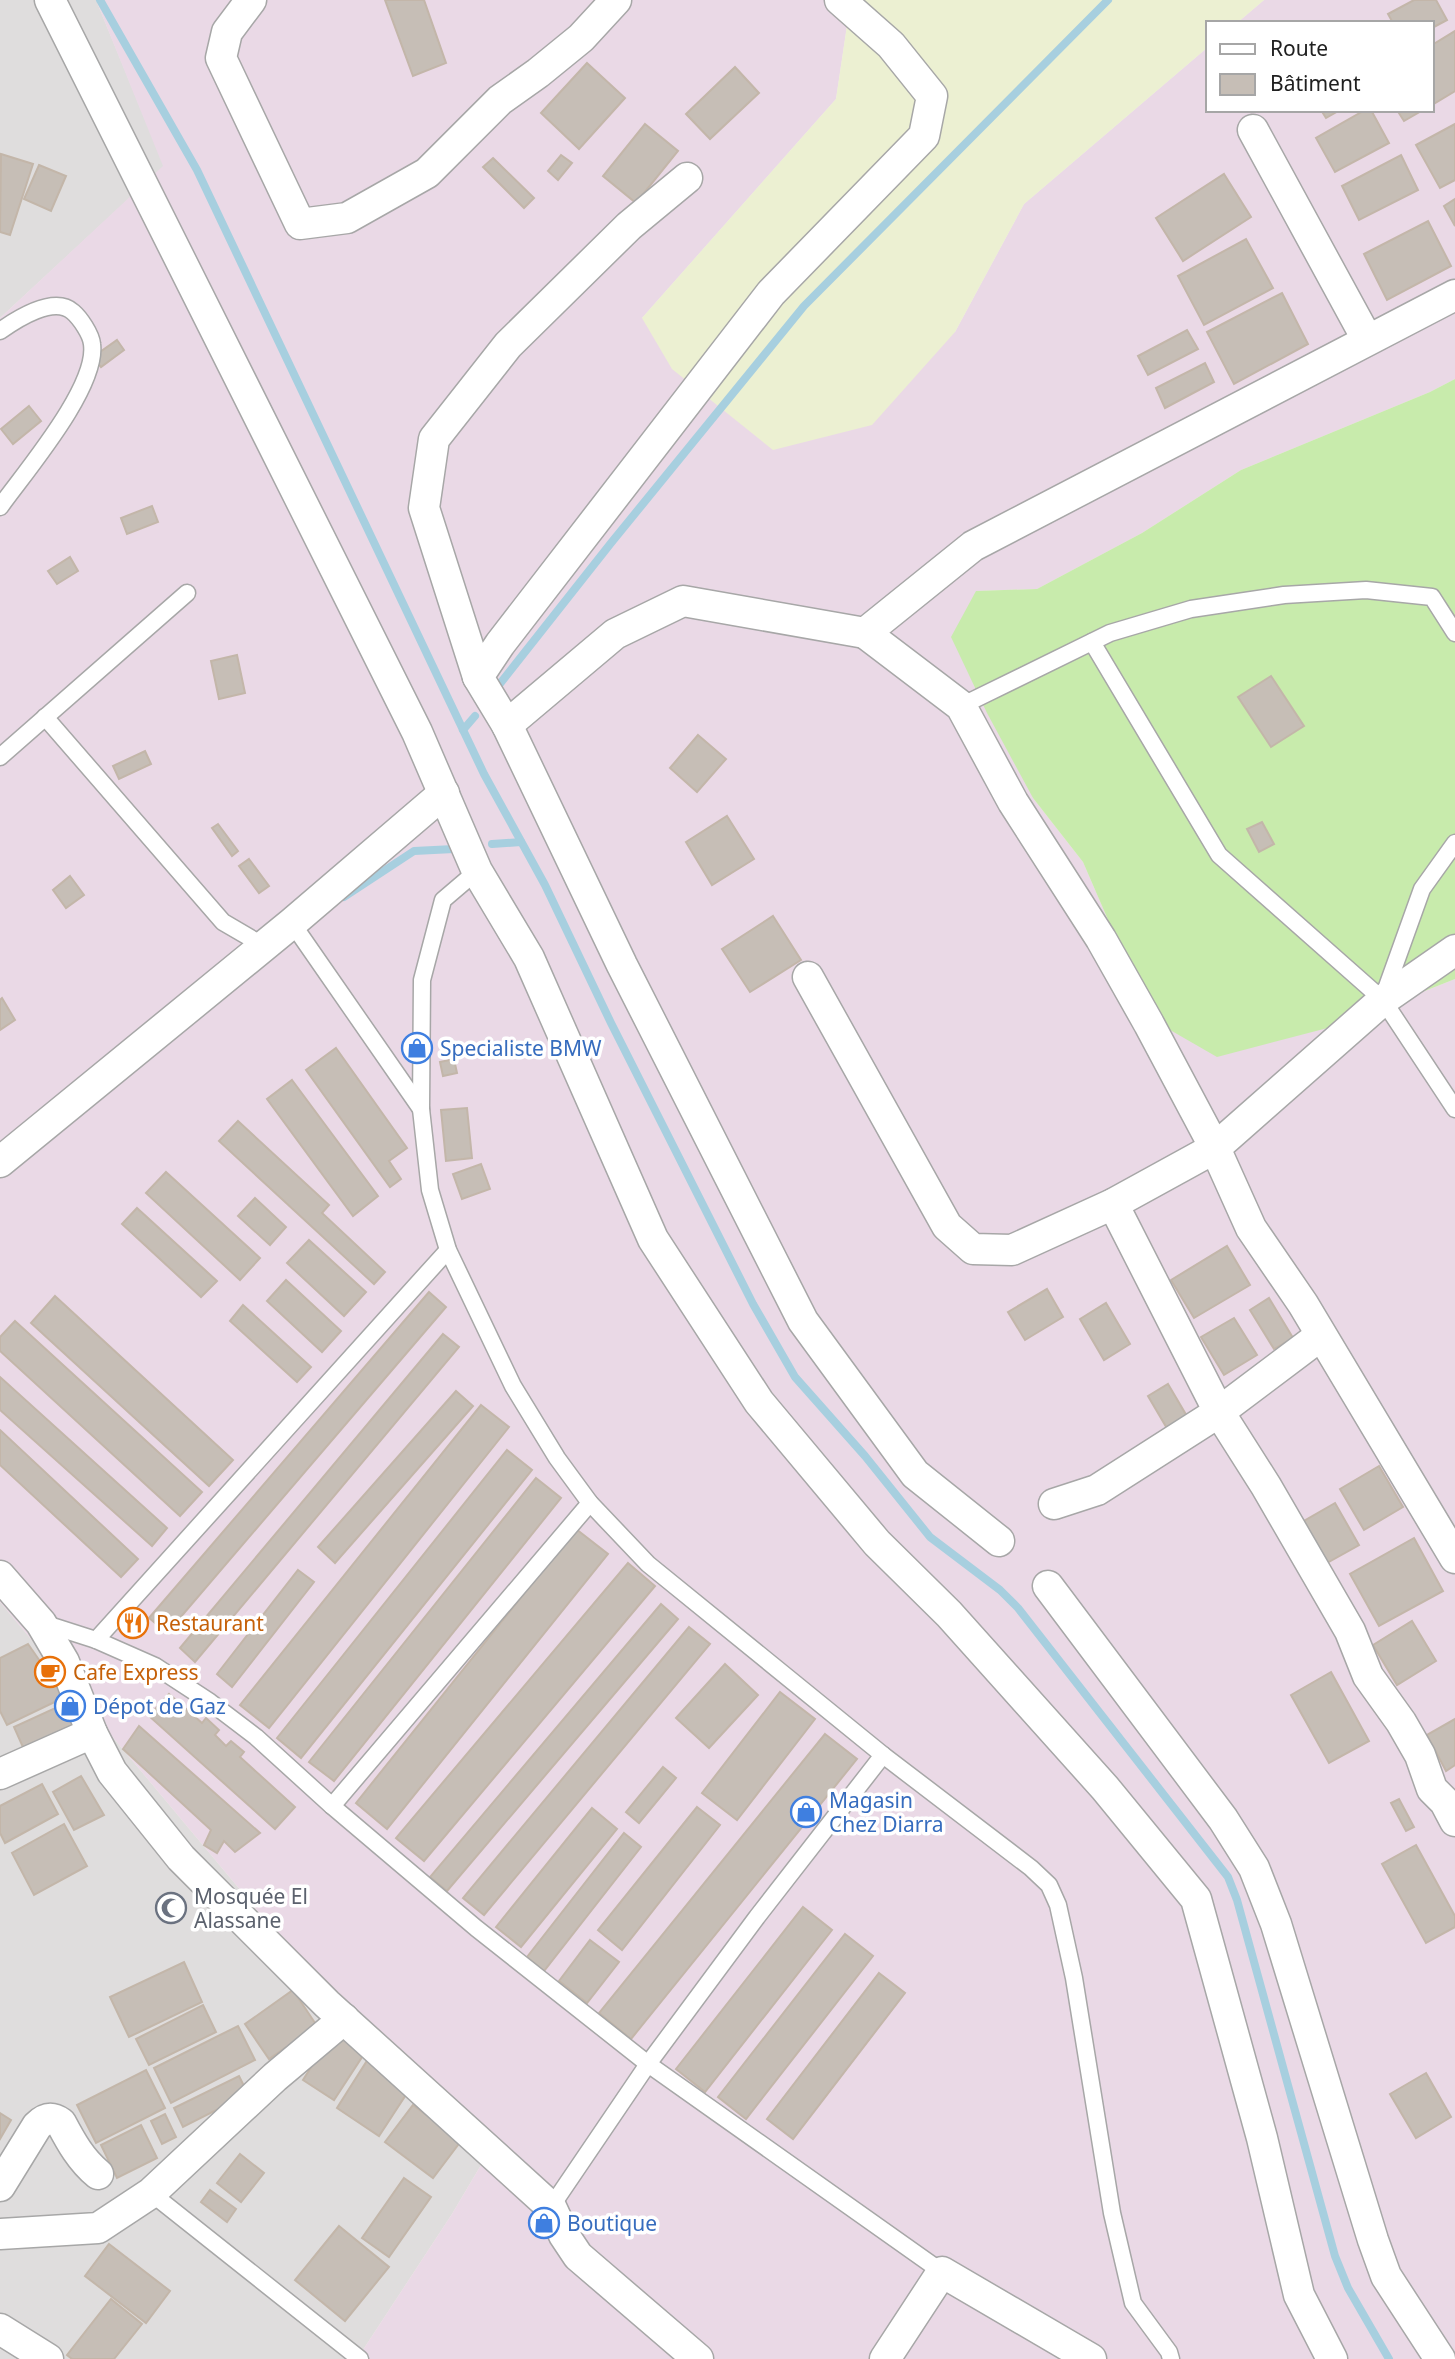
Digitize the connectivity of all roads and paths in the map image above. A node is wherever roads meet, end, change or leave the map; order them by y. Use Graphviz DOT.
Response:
graph roads {
  1 [pos="50,0"];
  2 [pos="251,0"];
  3 [pos="616,0"];
  4 [pos="840,0"];
  5 [pos="1253,131"];
  6 [pos="687,178"];
  7 [pos="1455,295"];
  8 [pos="0,331"];
  9 [pos="1367,339"];
  10 [pos="0,507"];
  11 [pos="187,593"];
  12 [pos="864,633"];
  13 [pos="1455,633"];
  14 [pos="1091,642"];
  15 [pos="478,677"];
  16 [pos="961,706"];
  17 [pos="46,717"];
  18 [pos="507,725"];
  19 [pos="0,757"];
  20 [pos="444,793"];
  21 [pos="1455,843"];
  22 [pos="477,871"];
  23 [pos="292,923"];
  24 [pos="264,946"];
  25 [pos="1455,950"];
  26 [pos="808,977"];
  27 [pos="1382,1000"];
  28 [pos="421,1109"];
  29 [pos="1455,1109"];
  30 [pos="1215,1148"];
  31 [pos="0,1162"];
  32 [pos="1113,1204"];
  33 [pos="448,1250"];
  34 [pos="1320,1336"];
  35 [pos="1219,1412"];
  36 [pos="590,1503"];
  37 [pos="1054,1504"];
  38 [pos="999,1541"];
  39 [pos="1455,1558"];
  40 [pos="0,1576"];
  41 [pos="1048,1586"];
  42 [pos="41,1623"];
  43 [pos="96,1640"];
  44 [pos="92,1733"];
  45 [pos="883,1755"];
  46 [pos="0,1774"];
  47 [pos="332,1806"];
  48 [pos="1455,1821"];
  49 [pos="344,2019"];
  50 [pos="648,2064"];
  51 [pos="98,2174"];
  52 [pos="0,2186"];
  53 [pos="151,2193"];
  54 [pos="551,2207"];
  55 [pos="0,2234"];
  56 [pos="942,2272"];
  57 [pos="0,2329"];
  58 [pos="48,2359"];
  59 [pos="360,2359"];
  60 [pos="698,2359"];
  61 [pos="885,2359"];
  62 [pos="1091,2359"];
  63 [pos="1171,2359"];
  64 [pos="1332,2359"];
  65 [pos="1440,2359"];
  1 -- 20 [label="street"];
  2 -- 3 [label="street"];
  4 -- 15 [label="street"];
  5 -- 9 [label="street"];
  6 -- 15 [label="street"];
  7 -- 9 [label="street"];
  8 -- 10 [label="lane"];
  9 -- 12 [label="street"];
  11 -- 17 [label="lane"];
  12 -- 16 [label="street"];
  12 -- 18 [label="street"];
  13 -- 14 [label="lane"];
  14 -- 16 [label="lane"];
  14 -- 27 [label="lane"];
  15 -- 18 [label="street"];
  16 -- 30 [label="street"];
  17 -- 19 [label="lane"];
  17 -- 24 [label="lane"];
  18 -- 38 [label="street"];
  20 -- 22 [label="street"];
  20 -- 23 [label="street"];
  21 -- 27 [label="lane"];
  22 -- 28 [label="lane"];
  22 -- 64 [label="street"];
  23 -- 24 [label="street"];
  23 -- 28 [label="lane"];
  24 -- 31 [label="street"];
  25 -- 27 [label="street"];
  26 -- 32 [label="street"];
  27 -- 29 [label="lane"];
  27 -- 30 [label="street"];
  28 -- 33 [label="lane"];
  30 -- 32 [label="street"];
  30 -- 34 [label="street"];
  32 -- 35 [label="street"];
  33 -- 36 [label="lane"];
  33 -- 43 [label="lane"];
  34 -- 35 [label="street"];
  34 -- 39 [label="street"];
  35 -- 37 [label="street"];
  35 -- 48 [label="street"];
  36 -- 45 [label="lane"];
  36 -- 47 [label="lane"];
  40 -- 42 [label="street"];
  41 -- 65 [label="street"];
  42 -- 43 [label="lane"];
  42 -- 44 [label="street"];
  43 -- 47 [label="lane"];
  44 -- 46 [label="street"];
  44 -- 49 [label="street"];
  45 -- 50 [label="lane"];
  45 -- 63 [label="lane"];
  47 -- 50 [label="lane"];
  49 -- 53 [label="street"];
  49 -- 54 [label="street"];
  50 -- 54 [label="lane"];
  50 -- 56 [label="lane"];
  51 -- 52 [label="street"];
  53 -- 55 [label="street"];
  53 -- 59 [label="lane"];
  54 -- 60 [label="street"];
  56 -- 61 [label="street"];
  56 -- 62 [label="street"];
  57 -- 58 [label="street"];
}
